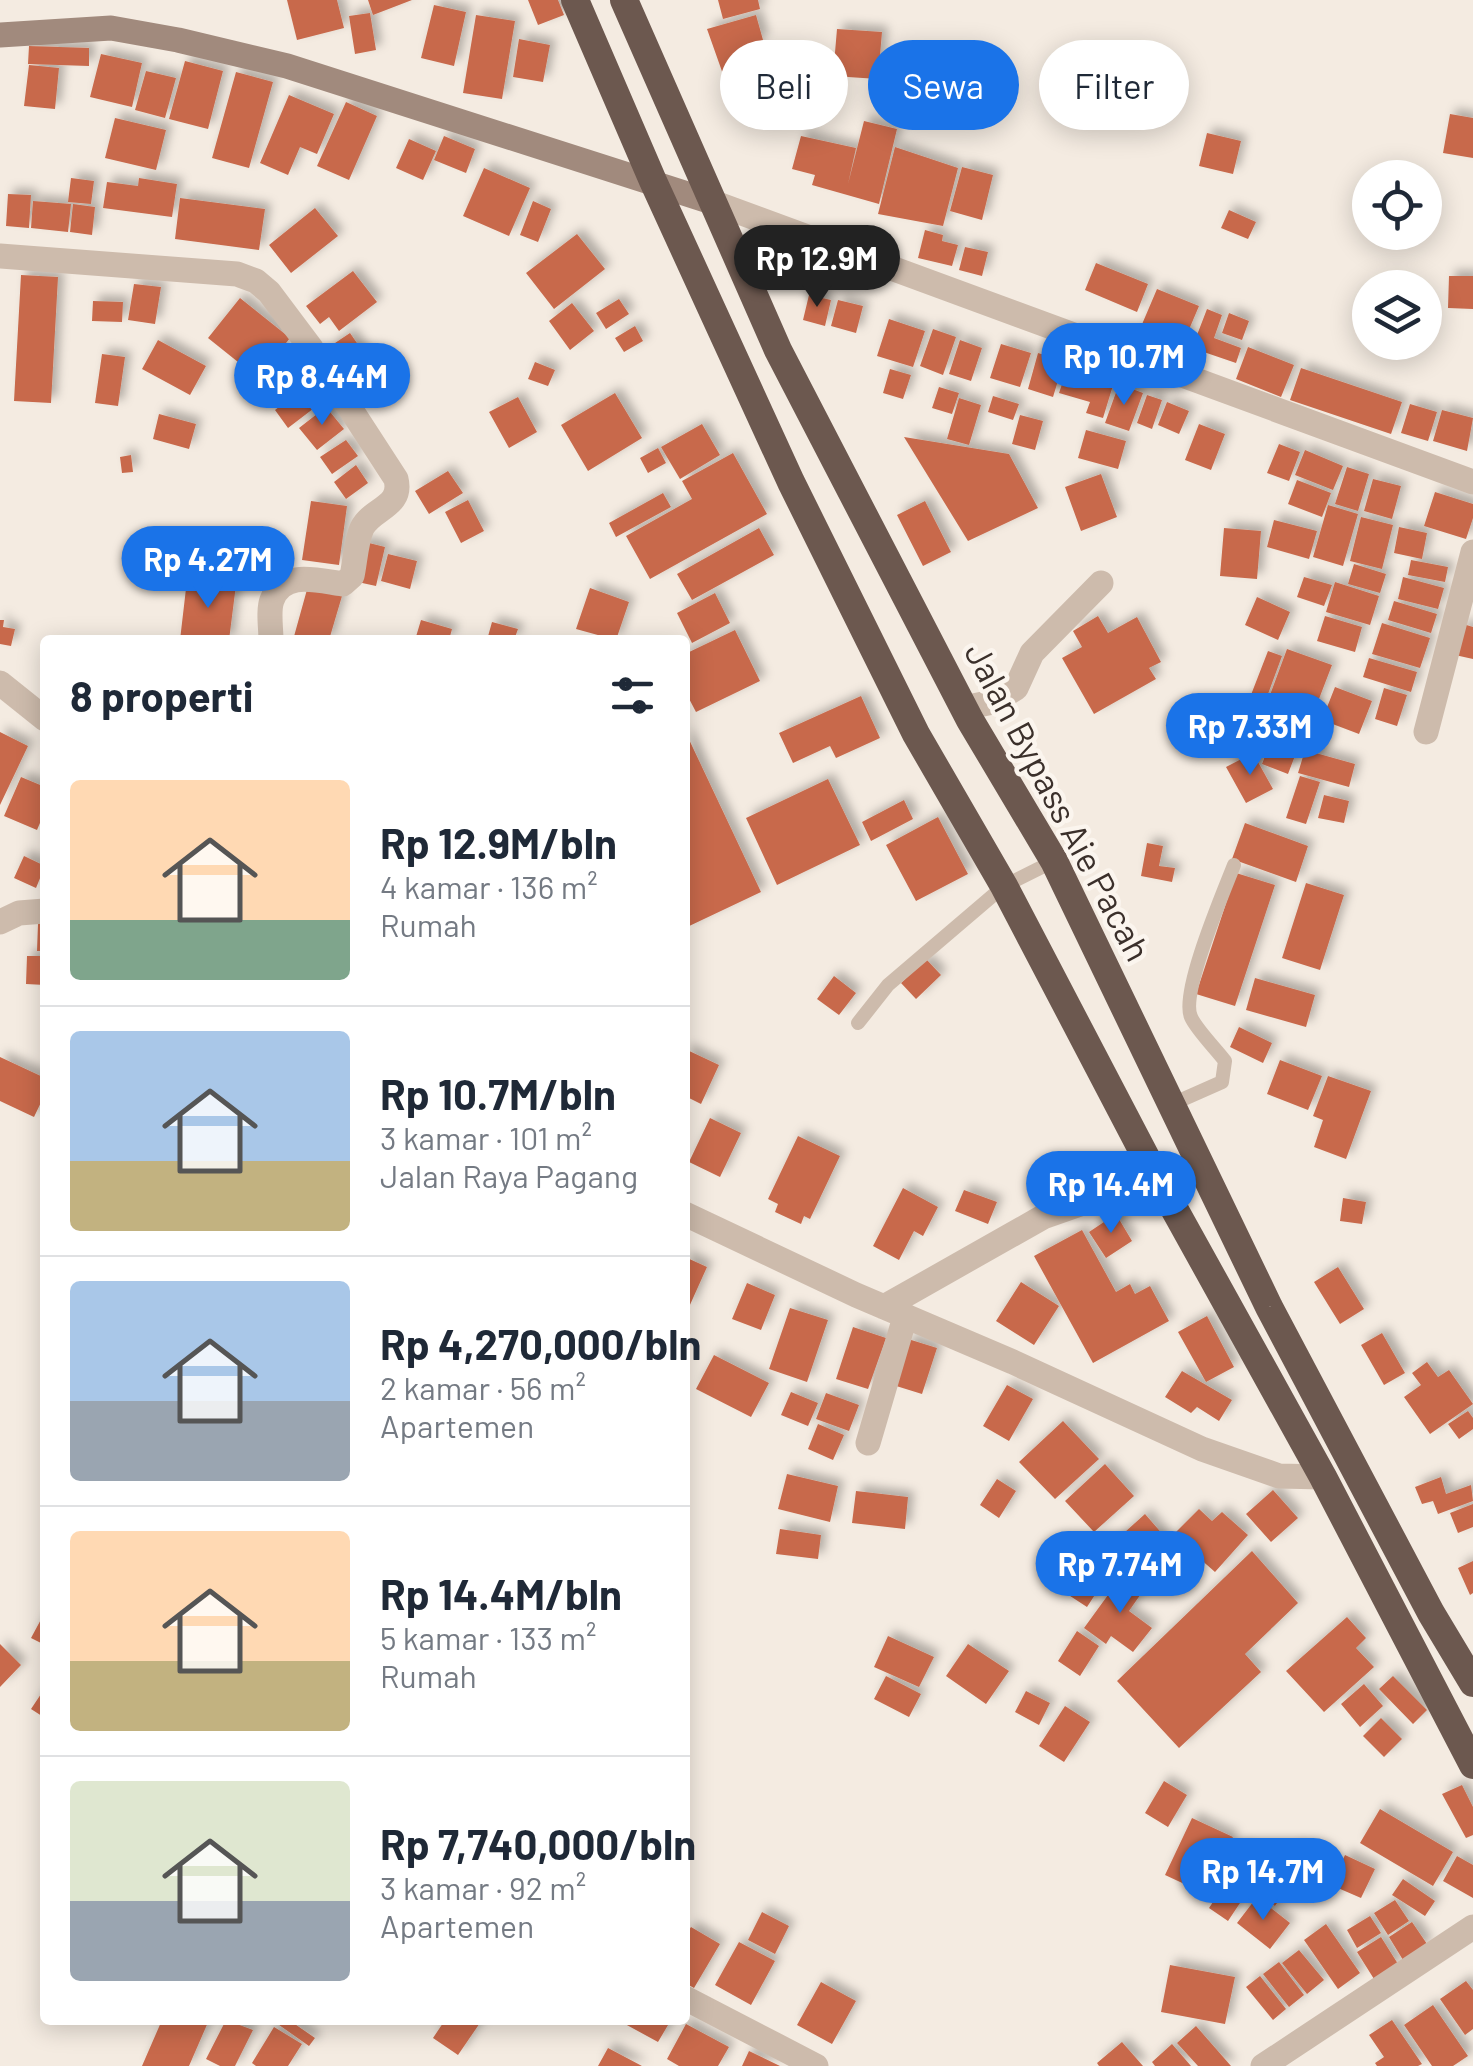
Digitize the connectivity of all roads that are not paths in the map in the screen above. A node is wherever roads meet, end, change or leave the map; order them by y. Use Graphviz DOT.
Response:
graph roads {
  1 [pos="575,0"];
  2 [pos="624,0"];
  3 [pos="0,34"];
  4 [pos="653,181"];
  5 [pos="712,202"];
  6 [pos="0,256"];
  7 [pos="1473,482"];
  8 [pos="1473,552"];
  9 [pos="1101,583"];
  10 [pos="272,635"];
  11 [pos="0,682"];
  12 [pos="40,715"];
  13 [pos="970,720"];
  14 [pos="1426,732"];
  15 [pos="1054,861"];
  16 [pos="1234,864"];
  17 [pos="1004,886"];
  18 [pos="40,912"];
  19 [pos="0,922"];
  20 [pos="858,1024"];
  21 [pos="1169,1106"];
  22 [pos="1151,1167"];
  23 [pos="690,1216"];
  24 [pos="894,1312"];
  25 [pos="868,1443"];
  26 [pos="1323,1477"];
  27 [pos="1473,1683"];
  28 [pos="1473,1766"];
  29 [pos="1473,1927"];
  30 [pos="690,2001"];
  31 [pos="816,2066"];
  32 [pos="1263,2066"];
  1 -- 4 [label="highway"];
  2 -- 5 [label="highway, Jalan Bypass Aie Pacah"];
  3 -- 4 [label="main road"];
  4 -- 5 [label="main road"];
  4 -- 17 [label="highway"];
  5 -- 7 [label="street"];
  5 -- 13 [label="highway, Jalan Bypass Aie Pacah"];
  6 -- 10 [label="street"];
  8 -- 14 [label="street"];
  9 -- 13 [label="street"];
  11 -- 12 [label="street"];
  13 -- 15 [label="highway, Jalan Bypass Aie Pacah"];
  15 -- 17 [label="lane"];
  15 -- 21 [label="highway, Jalan Bypass Aie Pacah"];
  16 -- 21 [label="lane"];
  17 -- 20 [label="lane"];
  17 -- 22 [label="highway"];
  18 -- 19 [label="street"];
  21 -- 27 [label="highway, Jalan Bypass Aie Pacah"];
  22 -- 24 [label="street"];
  22 -- 26 [label="highway"];
  23 -- 24 [label="street"];
  24 -- 25 [label="street"];
  24 -- 26 [label="street"];
  26 -- 28 [label="highway"];
  29 -- 32 [label="street"];
  30 -- 31 [label="street"];
}
